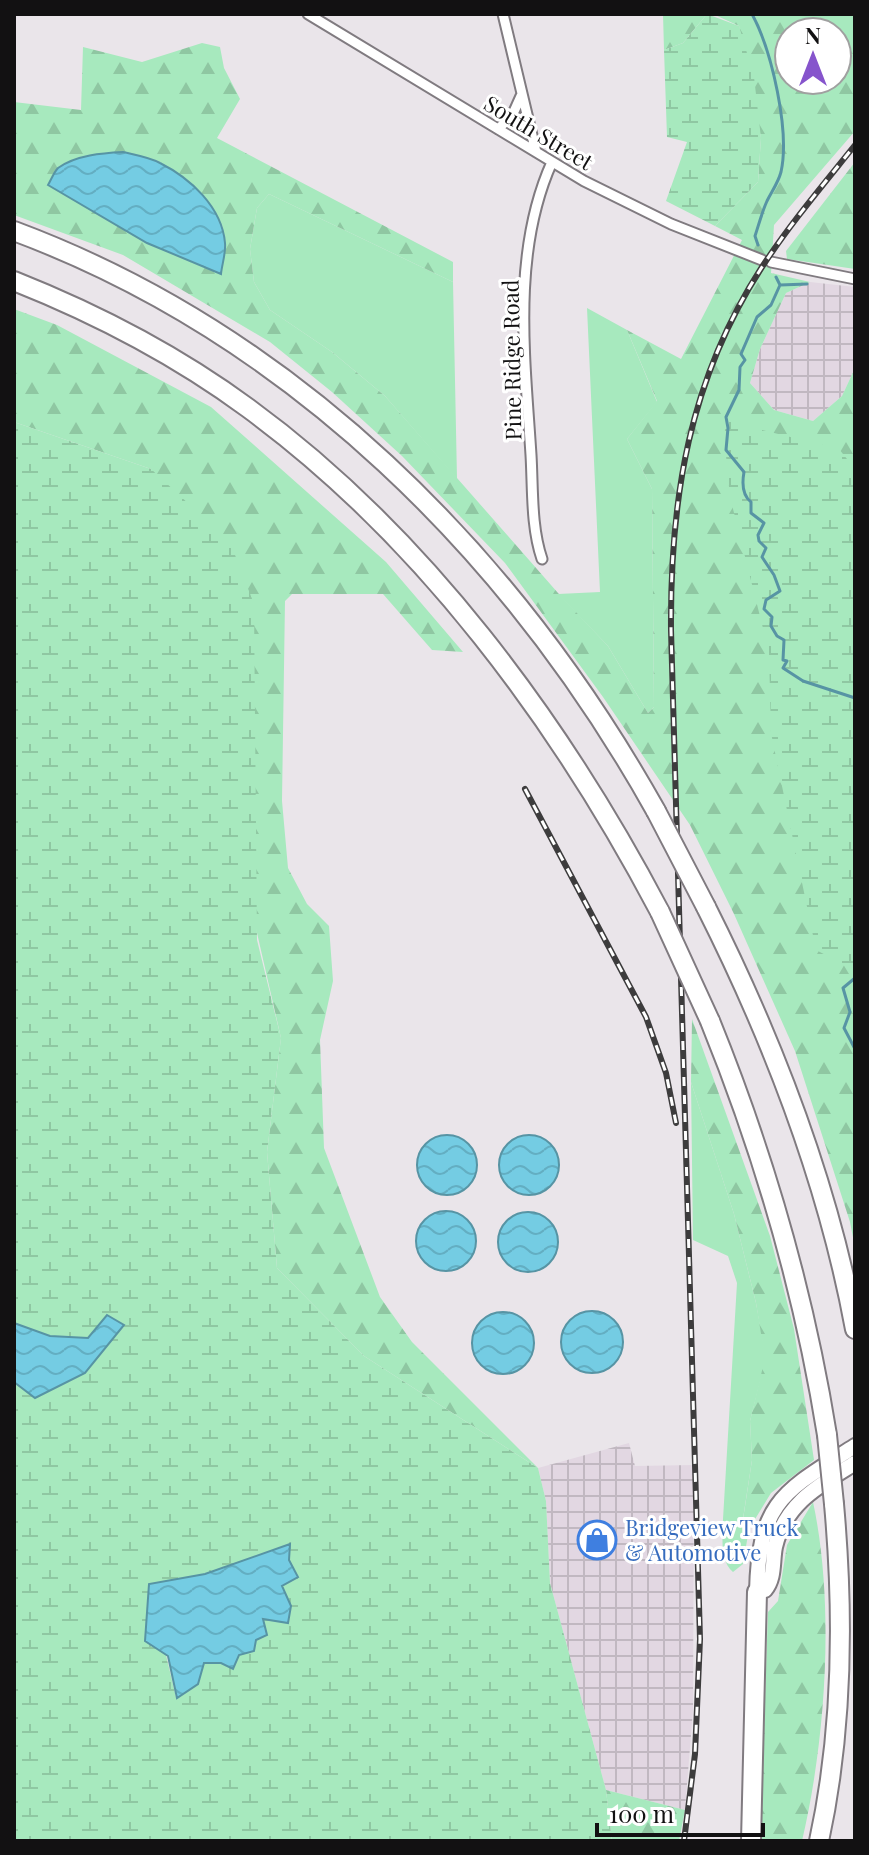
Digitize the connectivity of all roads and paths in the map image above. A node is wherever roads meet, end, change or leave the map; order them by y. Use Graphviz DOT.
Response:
graph roads {
  1 [pos="308,14"];
  2 [pos="503,14"];
  3 [pos="521,96"];
  4 [pos="498,129"];
  5 [pos="536,152"];
  6 [pos="552,162"];
  7 [pos="14,231"];
  8 [pos="855,279"];
  9 [pos="14,281"];
  10 [pos="542,559"];
  11 [pos="855,1329"];
  12 [pos="855,1446"];
  13 [pos="855,1463"];
  14 [pos="757,1592"];
  15 [pos="751,1841"];
  16 [pos="819,1841"];
  1 -- 4 [label="street, South Street"];
  2 -- 3 [label="street"];
  3 -- 4 [label="street"];
  3 -- 5 [label="street"];
  4 -- 5 [label="street, South Street"];
  5 -- 6 [label="street, South Street"];
  6 -- 8 [label="street, South Street"];
  6 -- 10 [label="street, Pine Ridge Road"];
  7 -- 11 [label="highway, bridge"];
  9 -- 16 [label="highway, bridge"];
  12 -- 14 [label="main road"];
  13 -- 14 [label="main road"];
  14 -- 15 [label="highway"];
}
